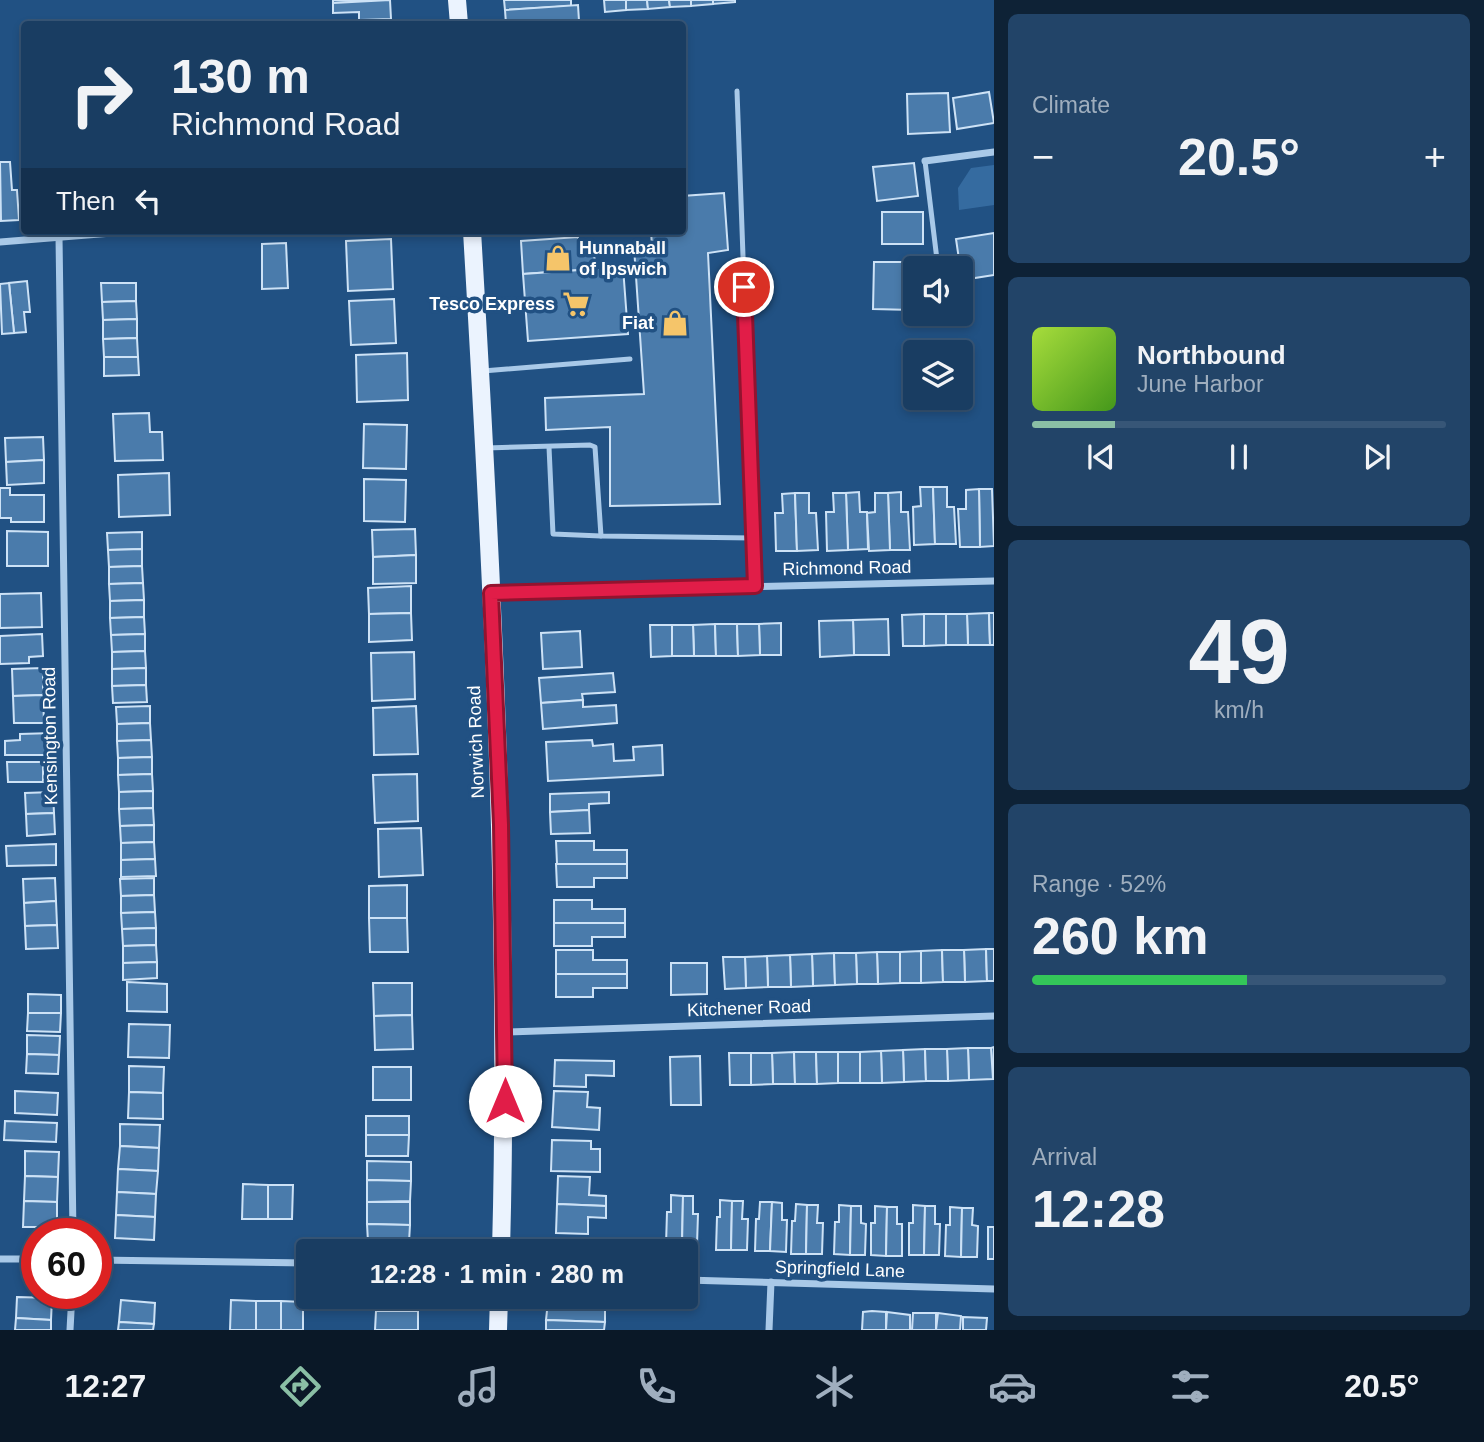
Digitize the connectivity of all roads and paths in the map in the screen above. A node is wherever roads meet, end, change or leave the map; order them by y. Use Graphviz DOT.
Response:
graph roads {
  1 [pos="457,0"];
  2 [pos="459,21"];
  3 [pos="737,91"];
  4 [pos="994,152"];
  5 [pos="925,161"];
  6 [pos="85,235"];
  7 [pos="472,235"];
  8 [pos="59,237"];
  9 [pos="0,242"];
  10 [pos="937,256"];
  11 [pos="630,359"];
  12 [pos="480,371"];
  13 [pos="549,447"];
  14 [pos="483,448"];
  15 [pos="601,536"];
  16 [pos="753,538"];
  17 [pos="994,580"];
  18 [pos="755,586"];
  19 [pos="491,593"];
  20 [pos="994,1016"];
  21 [pos="505,1032"];
  22 [pos="73,1218"];
  23 [pos="501,1239"];
  24 [pos="0,1259"];
  25 [pos="21,1259"];
  26 [pos="112,1260"];
  27 [pos="296,1263"];
  28 [pos="698,1280"];
  29 [pos="771,1282"];
  30 [pos="994,1289"];
  31 [pos="71,1309"];
  32 [pos="499,1309"];
  33 [pos="70,1330"];
  34 [pos="498,1330"];
  35 [pos="769,1330"];
  1 -- 2 [label="main road"];
  3 -- 16 [label="lane"];
  4 -- 5 [label="street"];
  5 -- 10 [label="lane"];
  6 -- 8 [label="street"];
  7 -- 12 [label="main road, Norwich Road"];
  8 -- 9 [label="street"];
  8 -- 22 [label="street, Kensington Road"];
  11 -- 12 [label="lane"];
  12 -- 14 [label="main road, Norwich Road"];
  13 -- 14 [label="lane"];
  13 -- 15 [label="lane"];
  13 -- 15 [label="lane"];
  14 -- 19 [label="main road, Norwich Road"];
  15 -- 16 [label="lane"];
  16 -- 18 [label="lane"];
  17 -- 18 [label="street, Richmond Road"];
  18 -- 19 [label="street, Richmond Road"];
  19 -- 21 [label="main road, Norwich Road"];
  20 -- 21 [label="street, Kitchener Road"];
  21 -- 23 [label="main road, Norwich Road"];
  24 -- 25 [label="street"];
  26 -- 27 [label="street"];
  28 -- 29 [label="street, Springfield Lane"];
  29 -- 30 [label="street, Springfield Lane"];
  29 -- 35 [label="street"];
  31 -- 33 [label="street"];
  32 -- 34 [label="main road"];
}
